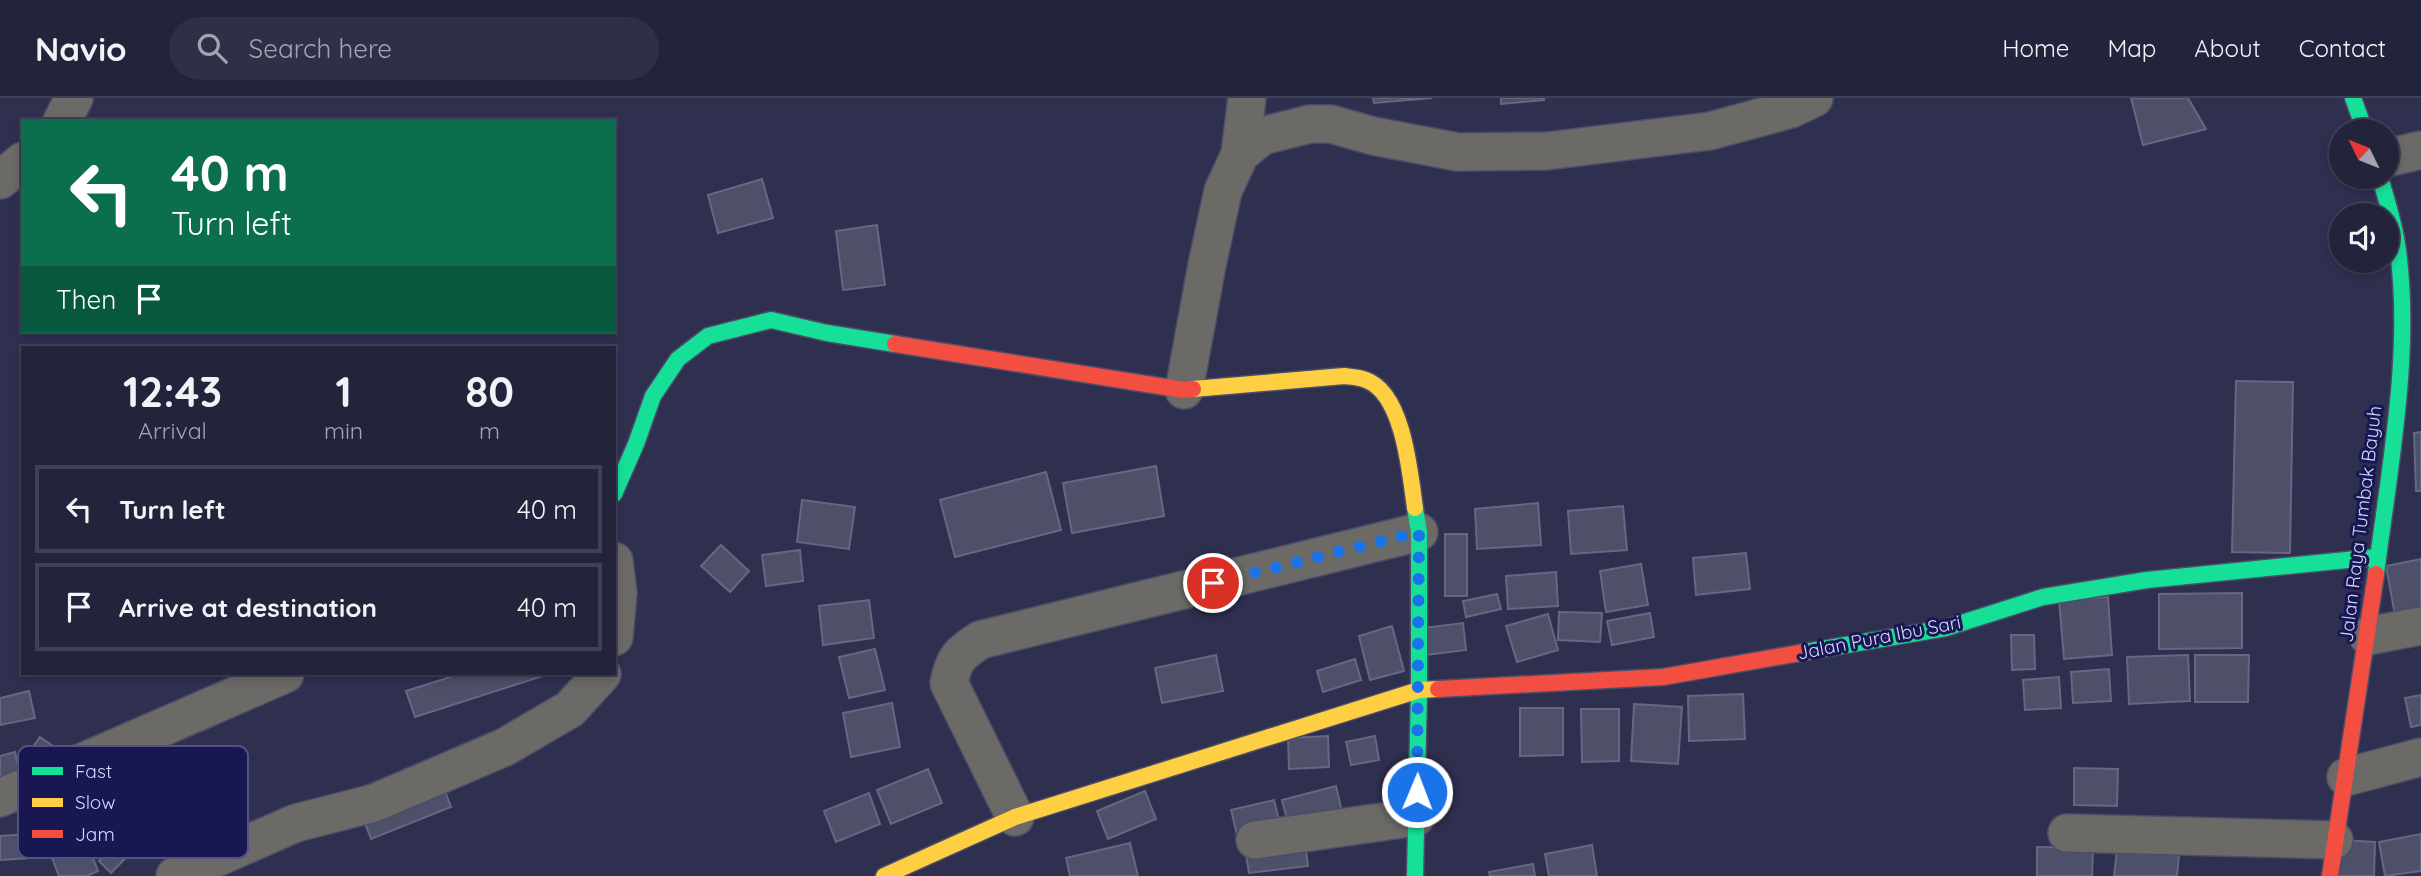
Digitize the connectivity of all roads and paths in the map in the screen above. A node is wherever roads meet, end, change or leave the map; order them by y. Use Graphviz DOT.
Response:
graph roads {
  1 [pos="74,98"];
  2 [pos="1247,98"];
  3 [pos="1814,98"];
  4 [pos="2353,98"];
  5 [pos="63,119"];
  6 [pos="2361,119"];
  7 [pos="2421,150"];
  8 [pos="1240,153"];
  9 [pos="2399,155"];
  10 [pos="21,163"];
  11 [pos="0,180"];
  12 [pos="2383,189"];
  13 [pos="2411,308"];
  14 [pos="1184,390"];
  15 [pos="616,490"];
  16 [pos="1419,532"];
  17 [pos="2377,557"];
  18 [pos="616,577"];
  19 [pos="616,616"];
  20 [pos="2421,626"];
  21 [pos="2368,636"];
  22 [pos="283,675"];
  23 [pos="601,675"];
  24 [pos="1419,690"];
  25 [pos="120,746"];
  26 [pos="2421,757"];
  27 [pos="2346,777"];
  28 [pos="18,790"];
  29 [pos="0,798"];
  30 [pos="1015,817"];
  31 [pos="1416,817"];
  32 [pos="2067,833"];
  33 [pos="1255,840"];
  34 [pos="2334,840"];
  35 [pos="248,844"];
  36 [pos="216,858"];
  37 [pos="175,876"];
  38 [pos="884,876"];
  39 [pos="1415,876"];
  40 [pos="2330,876"];
  1 -- 5 [label="street"];
  2 -- 8 [label="street"];
  3 -- 8 [label="street"];
  4 -- 6 [label="street"];
  7 -- 9 [label="street"];
  8 -- 14 [label="street"];
  10 -- 11 [label="street"];
  12 -- 13 [label="street, Jalan Raya Tumbak Bayuh"];
  13 -- 17 [label="street, Jalan Raya Tumbak Bayuh"];
  14 -- 15 [label="street"];
  14 -- 16 [label="street"];
  16 -- 24 [label="street"];
  16 -- 30 [label="street"];
  17 -- 21 [label="street, Jalan Raya Tumbak Bayuh"];
  17 -- 24 [label="street, Jalan Pura Ibu Sari"];
  18 -- 19 [label="street"];
  20 -- 21 [label="street"];
  21 -- 27 [label="street, Jalan Raya Tumbak Bayuh"];
  22 -- 25 [label="street"];
  23 -- 35 [label="street"];
  24 -- 30 [label="street, Jalan Pura Ibu Sari"];
  24 -- 31 [label="street"];
  26 -- 27 [label="street"];
  27 -- 34 [label="street, Jalan Raya Tumbak Bayuh"];
  28 -- 29 [label="street"];
  30 -- 38 [label="street, Jalan Pura Ibu Sari"];
  31 -- 33 [label="street"];
  31 -- 39 [label="street"];
  32 -- 34 [label="street"];
  34 -- 40 [label="street, Jalan Raya Tumbak Bayuh"];
  36 -- 37 [label="street"];
}
